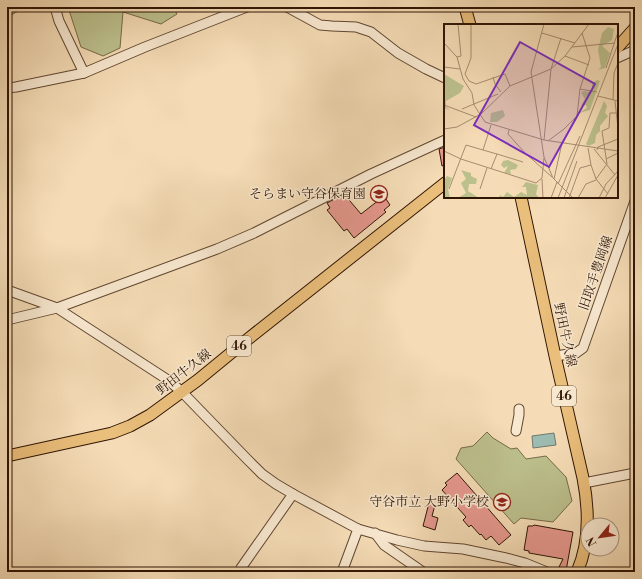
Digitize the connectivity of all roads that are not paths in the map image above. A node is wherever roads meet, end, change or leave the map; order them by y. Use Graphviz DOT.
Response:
graph roads {
  1 [pos="55,7"];
  2 [pos="247,7"];
  3 [pos="287,7"];
  4 [pos="465,7"];
  5 [pos="470,24"];
  6 [pos="635,28"];
  7 [pos="618,47"];
  8 [pos="635,50"];
  9 [pos="618,58"];
  10 [pos="84,74"];
  11 [pos="444,78"];
  12 [pos="7,88"];
  13 [pos="444,140"];
  14 [pos="444,184"];
  15 [pos="521,198"];
  16 [pos="635,201"];
  17 [pos="7,290"];
  18 [pos="57,308"];
  19 [pos="7,320"];
  20 [pos="555,356"];
  21 [pos="182,392"];
  22 [pos="519,409"];
  23 [pos="516,431"];
  24 [pos="7,456"];
  25 [pos="635,473"];
  26 [pos="584,483"];
  27 [pos="293,494"];
  28 [pos="358,529"];
  29 [pos="375,533"];
  30 [pos="245,572"];
  31 [pos="342,572"];
  32 [pos="423,572"];
  33 [pos="547,572"];
  34 [pos="577,572"];
  1 -- 10 [label="street"];
  2 -- 10 [label="street"];
  3 -- 11 [label="street"];
  4 -- 5 [label="main road"];
  6 -- 7 [label="main road"];
  8 -- 9 [label="street"];
  10 -- 12 [label="street"];
  13 -- 18 [label="street"];
  14 -- 21 [label="main road, 野田牛久線 / 46"];
  15 -- 20 [label="main road, 野田牛久線 / 46"];
  16 -- 20 [label="street, 旧取手豊岡線"];
  17 -- 18 [label="street"];
  18 -- 19 [label="street"];
  18 -- 21 [label="street"];
  20 -- 26 [label="main road, 野田牛久線 / 46"];
  21 -- 24 [label="main road, 野田牛久線 / 46"];
  21 -- 27 [label="street"];
  22 -- 23 [label="street"];
  25 -- 26 [label="street"];
  26 -- 34 [label="main road, 野田牛久線 / 46"];
  27 -- 28 [label="street"];
  27 -- 30 [label="street"];
  28 -- 29 [label="street"];
  28 -- 31 [label="street"];
  29 -- 32 [label="street"];
  29 -- 33 [label="street"];
}
